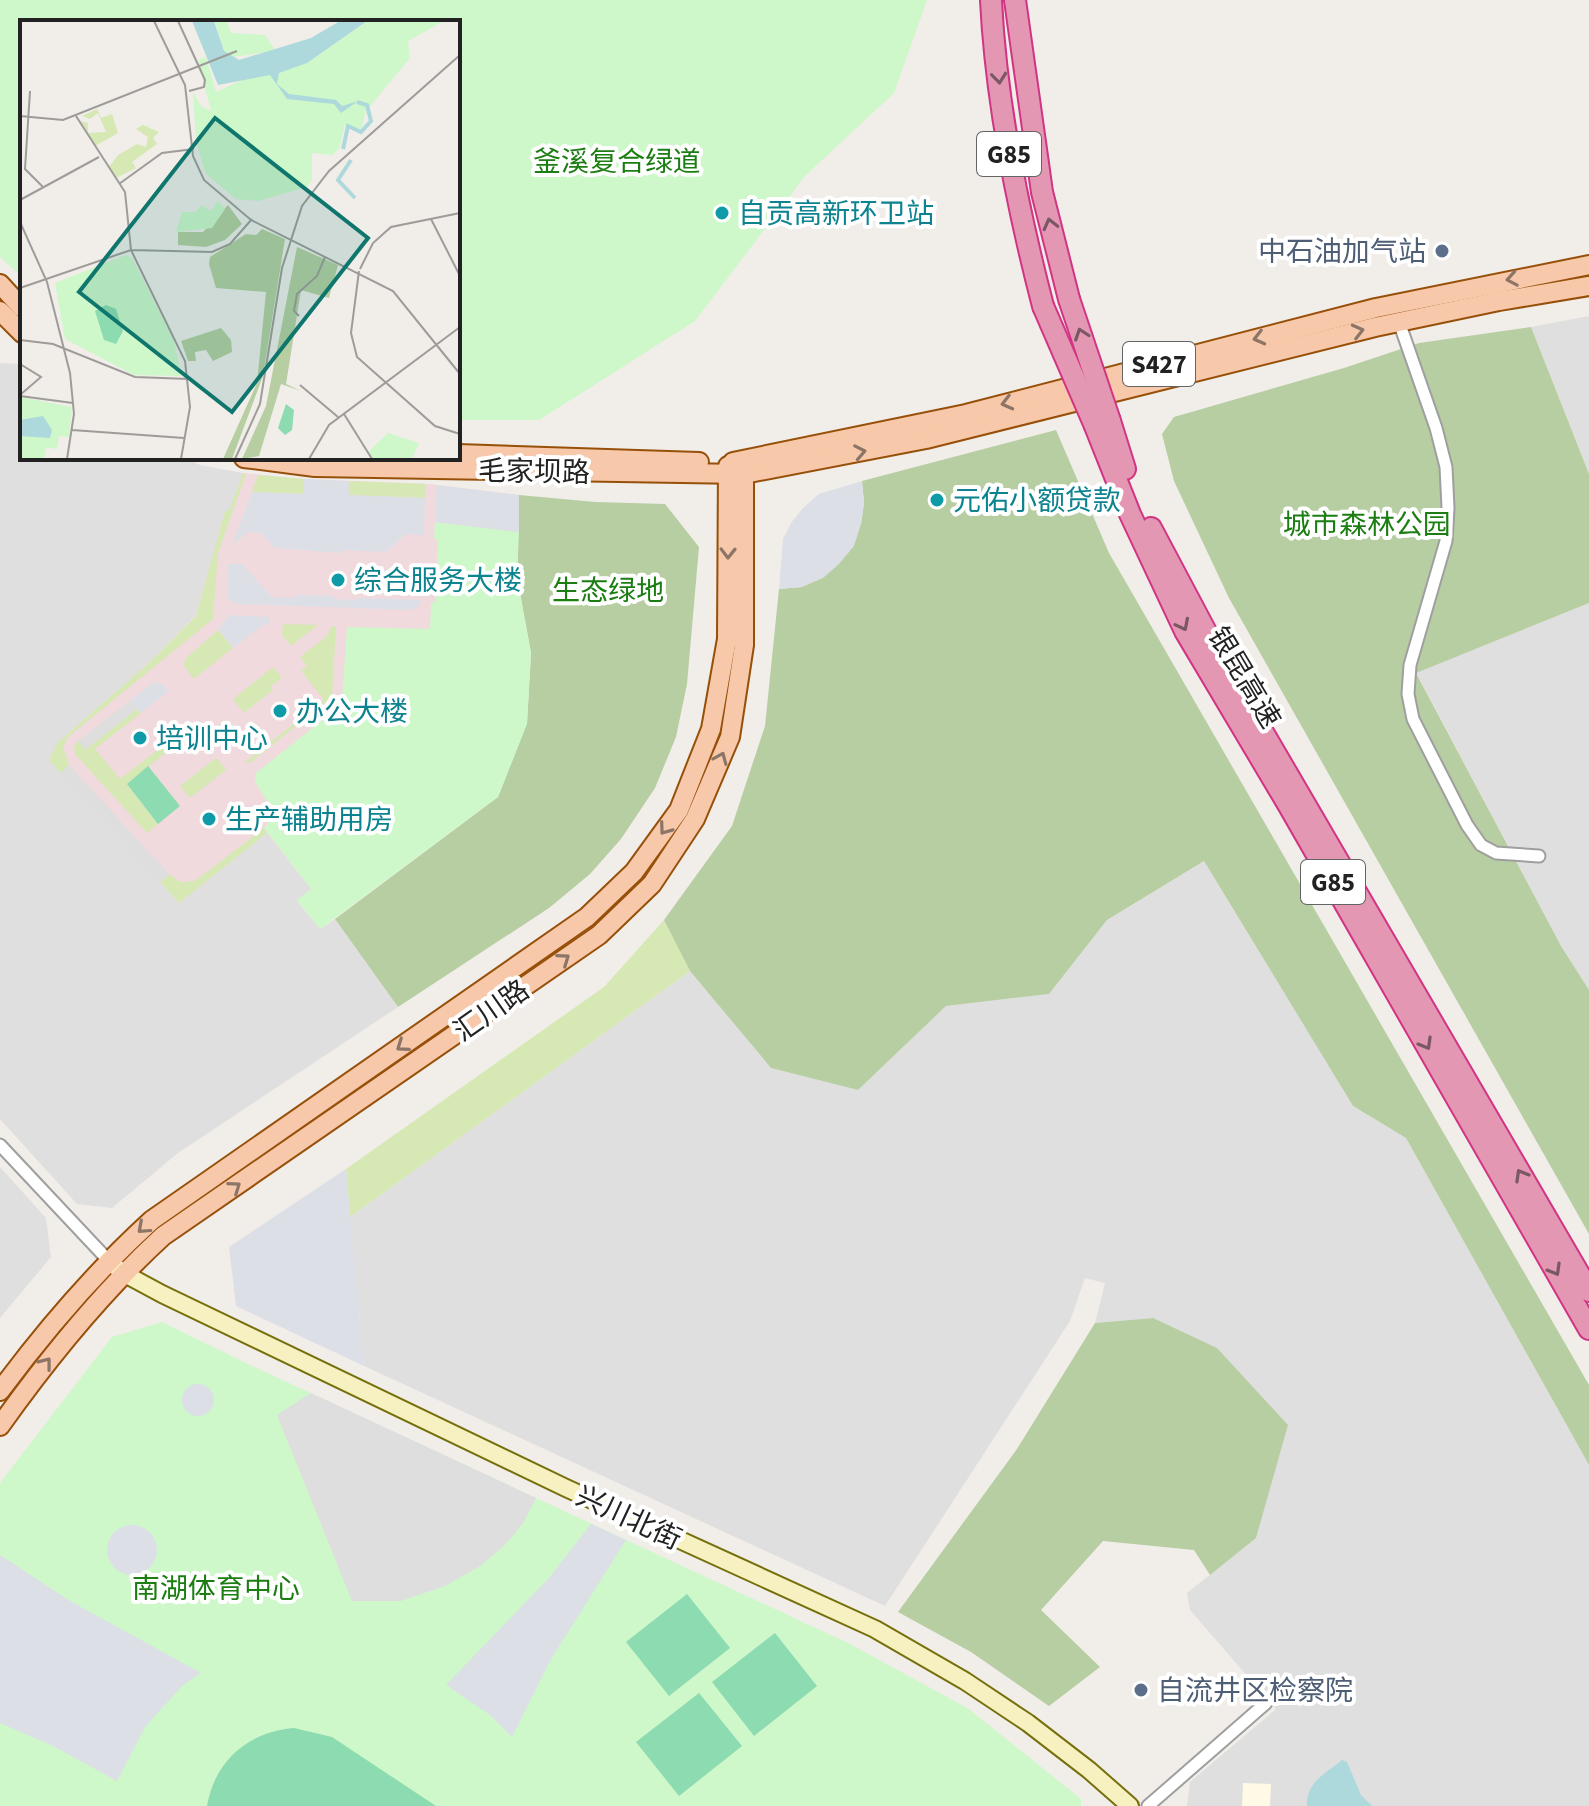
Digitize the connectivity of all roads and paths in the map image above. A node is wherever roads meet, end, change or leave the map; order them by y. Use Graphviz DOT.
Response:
graph roads {
  1 [pos="991,0"];
  2 [pos="1015,0"];
  3 [pos="1589,265"];
  4 [pos="0,284"];
  5 [pos="1589,286"];
  6 [pos="9,312"];
  7 [pos="1399,322"];
  8 [pos="20,330"];
  9 [pos="1103,424"];
  10 [pos="460,454"];
  11 [pos="260,460"];
  12 [pos="736,468"];
  13 [pos="1539,856"];
  14 [pos="0,1145"];
  15 [pos="108,1260"];
  16 [pos="123,1273"];
  17 [pos="1589,1291"];
  18 [pos="1589,1329"];
  19 [pos="0,1391"];
  20 [pos="0,1426"];
  21 [pos="1266,1703"];
  22 [pos="1130,1806"];
  23 [pos="1148,1806"];
  1 -- 9 [label="highway, 银昆高速 / G85, one-way, bridge"];
  9 -- 2 [label="highway, 银昆高速 / G85, one-way, bridge"];
  3 -- 12 [label="main road, S427, one-way"];
  4 -- 6 [label="main road"];
  5 -- 7 [label="main road, S427"];
  6 -- 8 [label="main road"];
  12 -- 7 [label="main road, S427, one-way"];
  7 -- 13 [label="street"];
  17 -- 9 [label="highway, 银昆高速 / G85, one-way"];
  9 -- 18 [label="highway, 银昆高速 / G85, one-way"];
  10 -- 12 [label="main road, 毛家坝路 / S427"];
  11 -- 12 [label="main road, 毛家坝路 / S427"];
  12 -- 15 [label="main road, 汇川路, one-way"];
  16 -- 12 [label="main road, 汇川路, one-way"];
  14 -- 15 [label="street"];
  15 -- 16 [label="street, 兴川北街"];
  15 -- 19 [label="main road, 汇川路"];
  20 -- 16 [label="main road, 汇川路, one-way"];
  16 -- 22 [label="street, 兴川北街"];
  21 -- 23 [label="street"];
}
